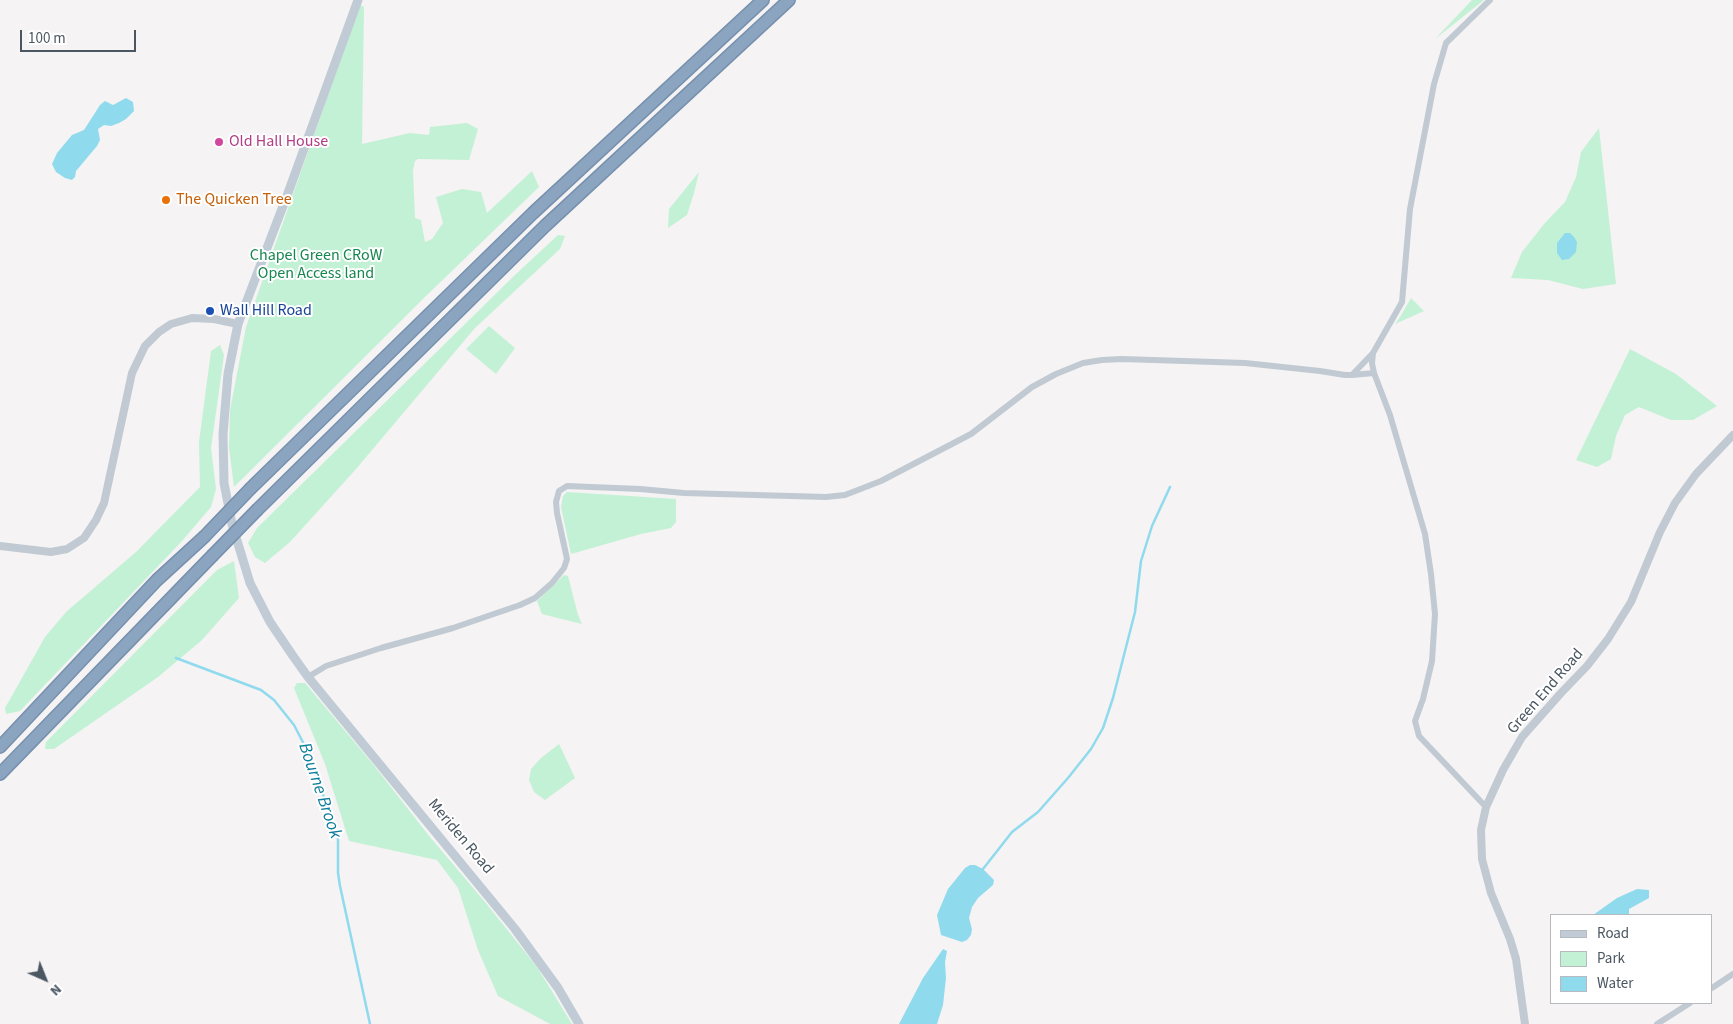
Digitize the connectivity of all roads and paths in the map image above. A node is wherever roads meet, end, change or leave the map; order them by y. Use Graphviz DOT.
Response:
graph roads {
  1 [pos="358,0"];
  2 [pos="763,0"];
  3 [pos="789,0"];
  4 [pos="1490,0"];
  5 [pos="238,324"];
  6 [pos="1373,353"];
  7 [pos="1374,373"];
  8 [pos="1352,375"];
  9 [pos="1733,435"];
  10 [pos="0,546"];
  11 [pos="308,677"];
  12 [pos="0,747"];
  13 [pos="0,774"];
  14 [pos="1486,808"];
  15 [pos="1733,974"];
  16 [pos="1713,987"];
  17 [pos="1688,1004"];
  18 [pos="580,1024"];
  19 [pos="1525,1024"];
  20 [pos="1657,1024"];
  1 -- 5 [label="main road, Meriden Road"];
  2 -- 12 [label="highway, bridge"];
  3 -- 13 [label="highway, bridge"];
  4 -- 6 [label="street"];
  5 -- 10 [label="street"];
  5 -- 11 [label="main road, Meriden Road"];
  6 -- 7 [label="street"];
  6 -- 8 [label="street"];
  7 -- 8 [label="street"];
  7 -- 14 [label="street"];
  8 -- 11 [label="street"];
  9 -- 14 [label="street, Green End Road"];
  11 -- 18 [label="main road, Meriden Road"];
  14 -- 19 [label="street, Green End Road"];
  15 -- 16 [label="street"];
  17 -- 20 [label="street"];
}
